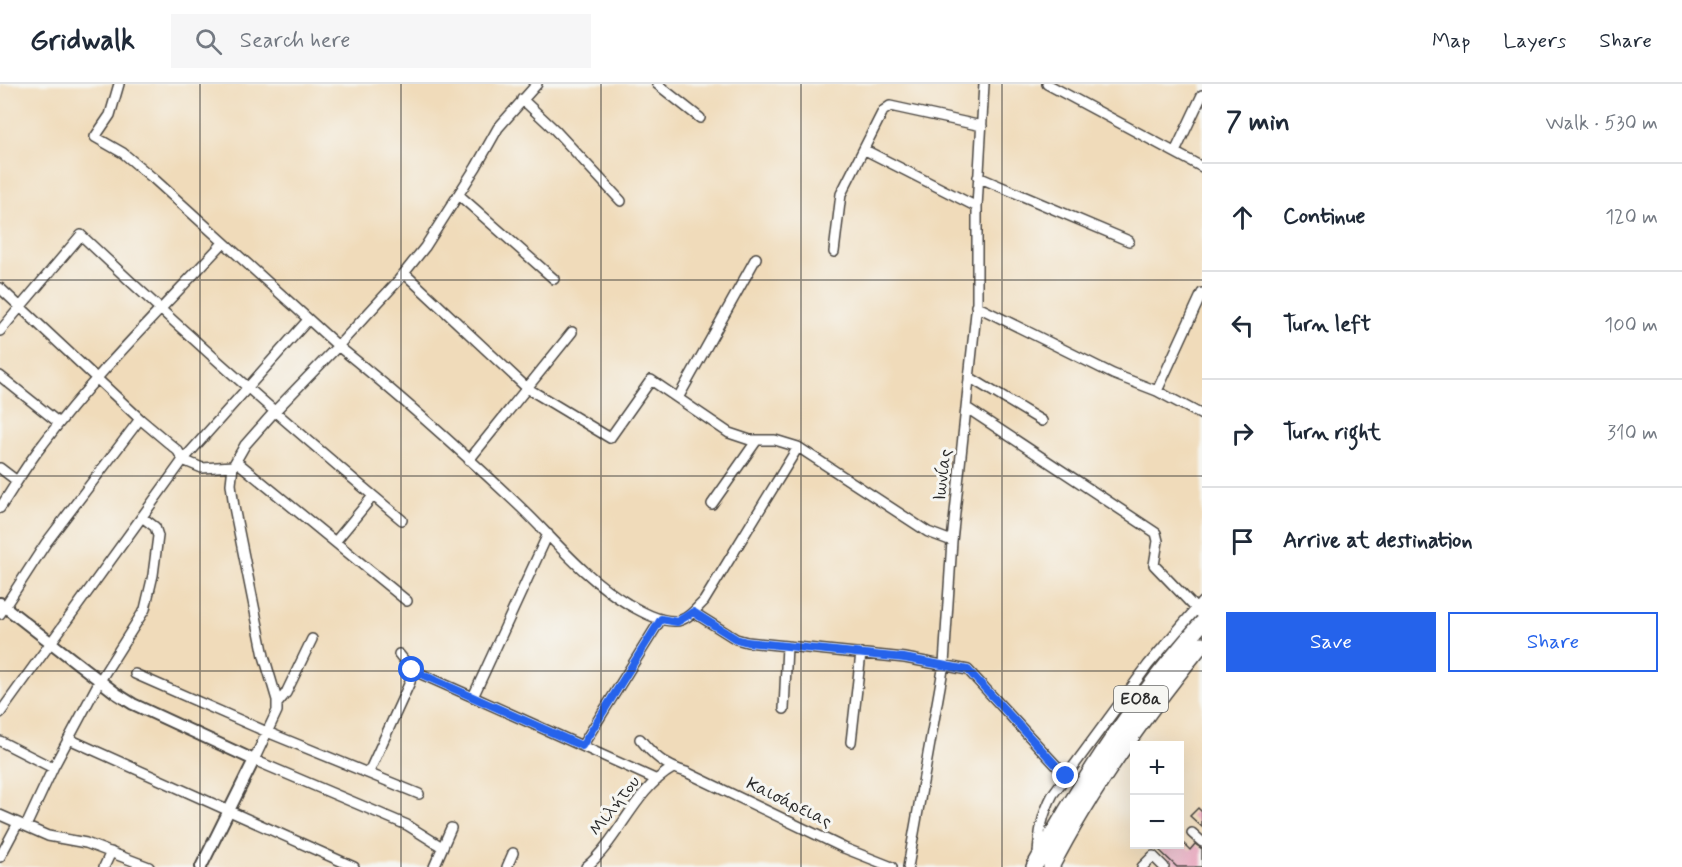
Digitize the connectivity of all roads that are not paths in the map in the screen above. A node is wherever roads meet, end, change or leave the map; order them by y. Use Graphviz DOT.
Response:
graph roads {
  1 [pos="119,84"];
  2 [pos="537,84"];
  3 [pos="657,84"];
  4 [pos="984,84"];
  5 [pos="1047,84"];
  6 [pos="1202,95"];
  7 [pos="522,99"];
  8 [pos="700,118"];
  9 [pos="982,126"];
  10 [pos="865,150"];
  11 [pos="1175,152"];
  12 [pos="1202,167"];
  13 [pos="978,177"];
  14 [pos="459,195"];
  15 [pos="621,201"];
  16 [pos="977,207"];
  17 [pos="1129,241"];
  18 [pos="222,243"];
  19 [pos="834,252"];
  20 [pos="756,258"];
  21 [pos="404,273"];
  22 [pos="554,279"];
  23 [pos="0,288"];
  24 [pos="1202,293"];
  25 [pos="976,306"];
  26 [pos="21,307"];
  27 [pos="160,310"];
  28 [pos="308,320"];
  29 [pos="0,332"];
  30 [pos="572,332"];
  31 [pos="338,346"];
  32 [pos="0,376"];
  33 [pos="969,377"];
  34 [pos="97,378"];
  35 [pos="247,388"];
  36 [pos="527,388"];
  37 [pos="1157,391"];
  38 [pos="678,398"];
  39 [pos="967,408"];
  40 [pos="275,411"];
  41 [pos="1202,415"];
  42 [pos="140,419"];
  43 [pos="1042,421"];
  44 [pos="58,423"];
  45 [pos="757,440"];
  46 [pos="798,447"];
  47 [pos="183,460"];
  48 [pos="469,460"];
  49 [pos="235,464"];
  50 [pos="0,468"];
  51 [pos="17,482"];
  52 [pos="373,496"];
  53 [pos="712,504"];
  54 [pos="0,508"];
  55 [pos="142,517"];
  56 [pos="402,520"];
  57 [pos="548,534"];
  58 [pos="952,541"];
  59 [pos="335,542"];
  60 [pos="406,601"];
  61 [pos="2,608"];
  62 [pos="693,612"];
  63 [pos="1200,612"];
  64 [pos="661,619"];
  65 [pos="312,639"];
  66 [pos="51,643"];
  67 [pos="1202,644"];
  68 [pos="787,646"];
  69 [pos="861,653"];
  70 [pos="399,654"];
  71 [pos="944,664"];
  72 [pos="412,670"];
  73 [pos="135,674"];
  74 [pos="99,682"];
  75 [pos="473,698"];
  76 [pos="277,704"];
  77 [pos="783,710"];
  78 [pos="0,713"];
  79 [pos="267,732"];
  80 [pos="1106,734"];
  81 [pos="69,739"];
  82 [pos="640,739"];
  83 [pos="851,742"];
  84 [pos="1,743"];
  85 [pos="582,746"];
  86 [pos="254,760"];
  87 [pos="53,768"];
  88 [pos="673,768"];
  89 [pos="369,772"];
  90 [pos="1066,776"];
  91 [pos="657,780"];
  92 [pos="419,794"];
  93 [pos="229,810"];
  94 [pos="0,815"];
  95 [pos="22,824"];
  96 [pos="451,828"];
  97 [pos="1192,833"];
  98 [pos="1202,842"];
  99 [pos="442,847"];
  100 [pos="111,852"];
  101 [pos="513,854"];
  102 [pos="0,857"];
  103 [pos="1041,865"];
  104 [pos="104,867"];
  105 [pos="148,867"];
  106 [pos="201,867"];
  107 [pos="354,867"];
  108 [pos="434,867"];
  109 [pos="507,867"];
  110 [pos="586,867"];
  111 [pos="892,867"];
  112 [pos="908,867"];
  113 [pos="1142,867"];
  114 [pos="1164,867"];
  1 -- 18 [label="street"];
  2 -- 7 [label="street"];
  3 -- 8 [label="street"];
  4 -- 9 [label="street, Ιωνίας"];
  5 -- 11 [label="street"];
  6 -- 11 [label="street"];
  7 -- 14 [label="street"];
  7 -- 15 [label="street"];
  9 -- 10 [label="street"];
  9 -- 13 [label="street, Ιωνίας"];
  10 -- 16 [label="street"];
  10 -- 19 [label="street"];
  11 -- 12 [label="street"];
  13 -- 16 [label="street, Ιωνίας"];
  13 -- 17 [label="street"];
  14 -- 21 [label="street"];
  14 -- 22 [label="street"];
  16 -- 25 [label="street, Ιωνίας"];
  18 -- 27 [label="street"];
  18 -- 28 [label="street"];
  20 -- 38 [label="street"];
  21 -- 31 [label="street"];
  21 -- 36 [label="street"];
  23 -- 26 [label="street"];
  24 -- 37 [label="street"];
  25 -- 33 [label="street, Ιωνίας"];
  25 -- 37 [label="street"];
  26 -- 27 [label="street"];
  26 -- 29 [label="street"];
  26 -- 34 [label="street"];
  27 -- 34 [label="street"];
  27 -- 35 [label="street"];
  28 -- 31 [label="street"];
  28 -- 35 [label="street"];
  30 -- 36 [label="street"];
  31 -- 40 [label="street"];
  31 -- 48 [label="street"];
  32 -- 44 [label="street"];
  33 -- 39 [label="street, Ιωνίας"];
  33 -- 43 [label="street"];
  34 -- 42 [label="street"];
  34 -- 44 [label="street"];
  35 -- 40 [label="street"];
  35 -- 47 [label="street"];
  36 -- 38 [label="street"];
  36 -- 48 [label="street"];
  37 -- 41 [label="street"];
  38 -- 45 [label="street"];
  39 -- 58 [label="street, Ιωνίας"];
  39 -- 63 [label="street"];
  40 -- 49 [label="street"];
  40 -- 52 [label="street"];
  42 -- 47 [label="street"];
  42 -- 61 [label="street"];
  44 -- 51 [label="street"];
  45 -- 46 [label="street"];
  45 -- 53 [label="street"];
  46 -- 58 [label="street"];
  46 -- 62 [label="street"];
  47 -- 49 [label="street"];
  47 -- 55 [label="street"];
  48 -- 57 [label="street"];
  49 -- 59 [label="street"];
  49 -- 76 [label="street"];
  50 -- 51 [label="street"];
  51 -- 54 [label="street"];
  52 -- 56 [label="street"];
  52 -- 59 [label="street"];
  55 -- 66 [label="street"];
  55 -- 74 [label="street"];
  57 -- 64 [label="street"];
  57 -- 75 [label="street"];
  58 -- 71 [label="street, Ιωνίας"];
  59 -- 60 [label="street"];
  61 -- 66 [label="street"];
  62 -- 64 [label="street"];
  62 -- 68 [label="street"];
  63 -- 80 [label="highway, ΕΟ8α"];
  64 -- 85 [label="street"];
  65 -- 76 [label="street"];
  66 -- 74 [label="street"];
  66 -- 78 [label="street"];
  67 -- 103 [label="highway, ΕΟ8α"];
  68 -- 69 [label="street"];
  68 -- 77 [label="street"];
  69 -- 71 [label="street"];
  69 -- 83 [label="street"];
  70 -- 72 [label="street"];
  71 -- 90 [label="street"];
  71 -- 112 [label="street, Ιωνίας"];
  72 -- 75 [label="street"];
  72 -- 89 [label="street"];
  73 -- 79 [label="street"];
  74 -- 81 [label="street"];
  74 -- 86 [label="street"];
  75 -- 85 [label="street"];
  76 -- 79 [label="street"];
  79 -- 86 [label="street"];
  79 -- 89 [label="street"];
  80 -- 90 [label="street"];
  80 -- 103 [label="highway, ΕΟ8α"];
  81 -- 87 [label="street"];
  81 -- 93 [label="street"];
  82 -- 88 [label="street, Καισάρειας"];
  84 -- 87 [label="street"];
  85 -- 91 [label="street"];
  86 -- 93 [label="street"];
  86 -- 99 [label="street"];
  87 -- 95 [label="street"];
  88 -- 91 [label="street, Μιλήτου"];
  88 -- 111 [label="street, Καισάρειας"];
  89 -- 92 [label="street"];
  90 -- 103 [label="street"];
  91 -- 110 [label="street, Μιλήτου"];
  93 -- 106 [label="street"];
  93 -- 107 [label="street"];
  94 -- 95 [label="street"];
  95 -- 100 [label="street"];
  95 -- 102 [label="street"];
  96 -- 99 [label="street"];
  97 -- 98 [label="street"];
  99 -- 108 [label="street"];
  100 -- 104 [label="street"];
  100 -- 105 [label="street"];
  101 -- 109 [label="street"];
  113 -- 114 [label="street"];
}
